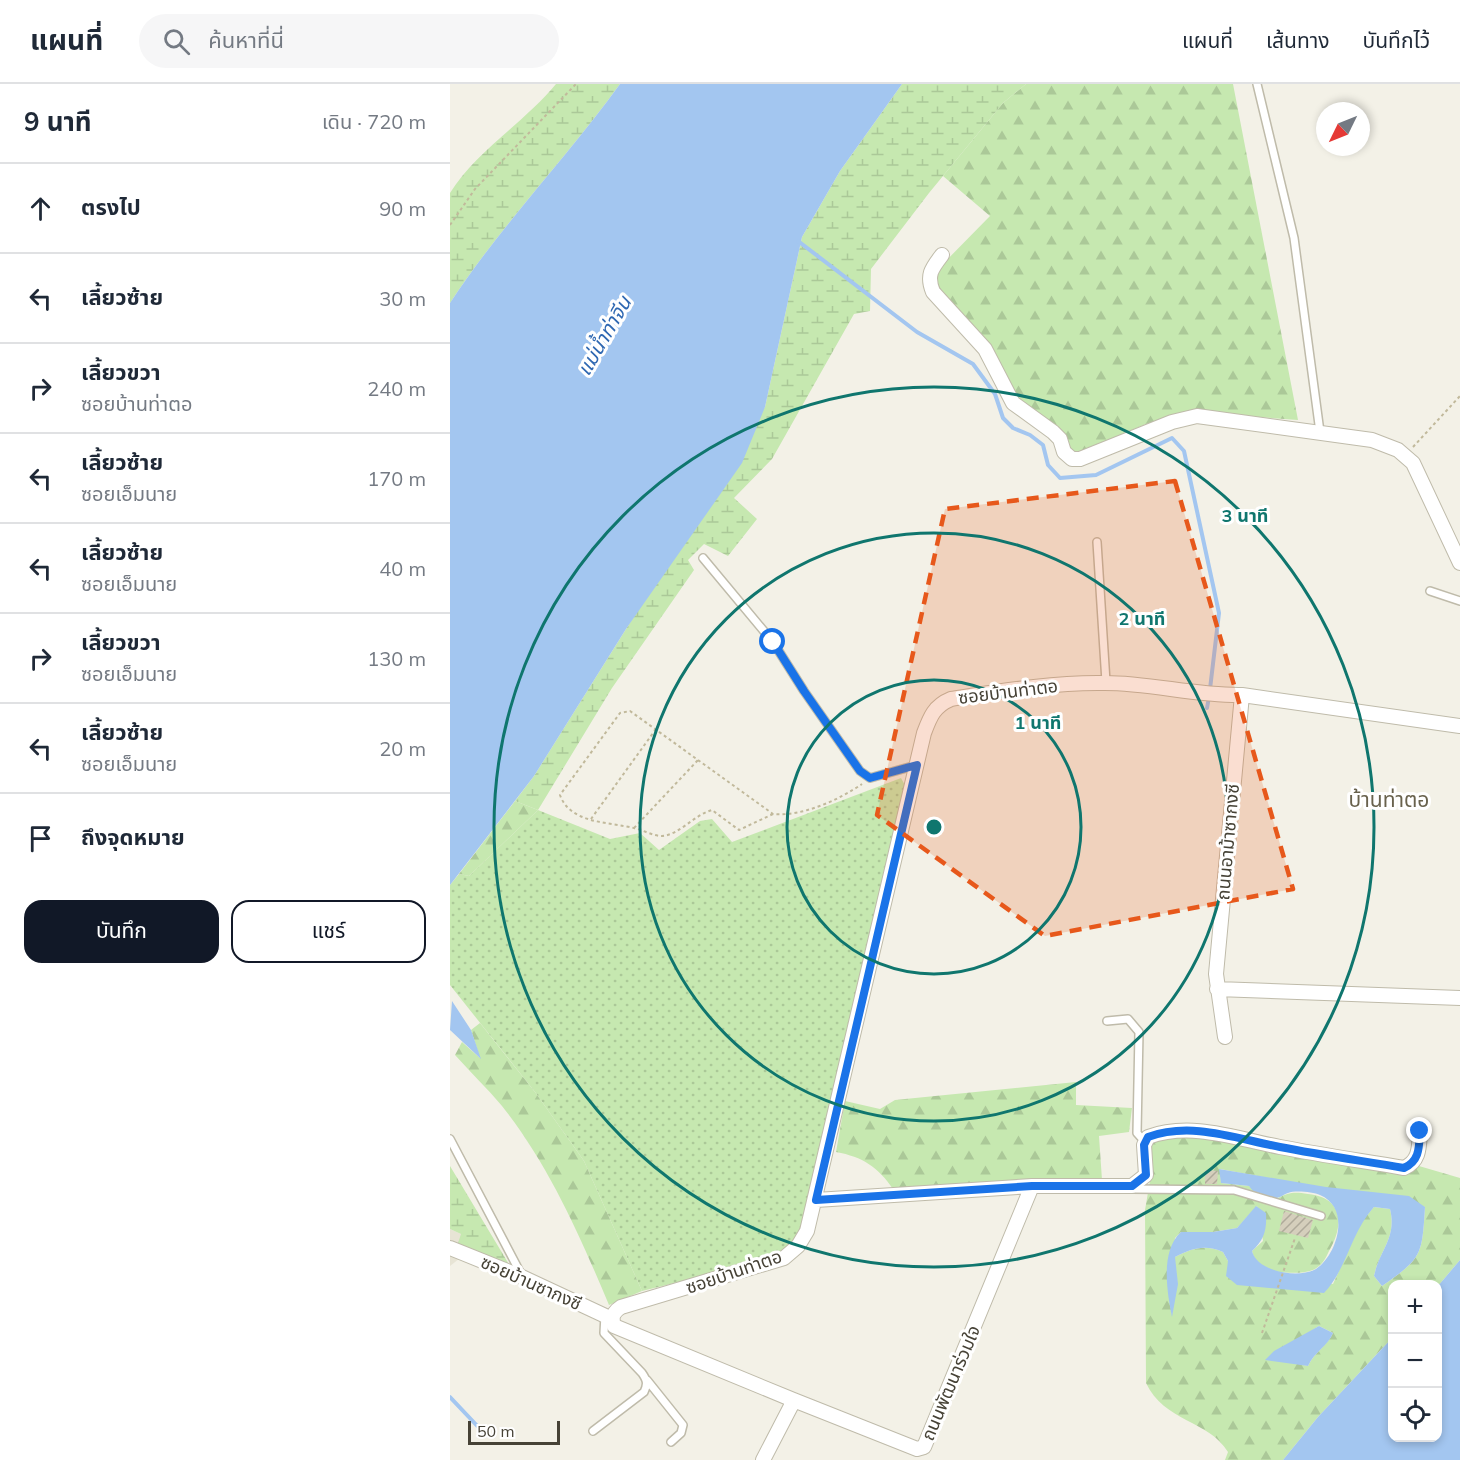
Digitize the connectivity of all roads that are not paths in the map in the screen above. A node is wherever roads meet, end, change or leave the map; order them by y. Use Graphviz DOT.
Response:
graph roads {
  1 [pos="1257,84"];
  2 [pos="942,255"];
  3 [pos="1320,432"];
  4 [pos="1097,542"];
  5 [pos="703,558"];
  6 [pos="1460,563"];
  7 [pos="1430,591"];
  8 [pos="1460,601"];
  9 [pos="1106,682"];
  10 [pos="1242,695"];
  11 [pos="1460,726"];
  12 [pos="917,765"];
  13 [pos="1217,989"];
  14 [pos="1460,998"];
  15 [pos="1107,1021"];
  16 [pos="1225,1037"];
  17 [pos="1420,1131"];
  18 [pos="450,1138"];
  19 [pos="1145,1142"];
  20 [pos="1031,1189"];
  21 [pos="816,1200"];
  22 [pos="1321,1216"];
  23 [pos="450,1248"];
  24 [pos="522,1277"];
  25 [pos="608,1317"];
  26 [pos="647,1380"];
  27 [pos="791,1400"];
  28 [pos="593,1431"];
  29 [pos="671,1442"];
  30 [pos="763,1460"];
  1 -- 3 [label="lane"];
  2 -- 3 [label="street"];
  3 -- 6 [label="street"];
  4 -- 9 [label="lane"];
  5 -- 12 [label="lane"];
  7 -- 8 [label="lane"];
  9 -- 10 [label="street, ซอยบ้านท่าตอ"];
  9 -- 12 [label="street, ซอยบ้านท่าตอ"];
  10 -- 11 [label="street, ซอยบ้านท่าตอ"];
  10 -- 13 [label="street, ถนนอาม้าซากงซี"];
  12 -- 21 [label="street, ซอยบ้านท่าตอ"];
  13 -- 14 [label="street"];
  13 -- 16 [label="street, ถนนอาม้าซากงซี"];
  15 -- 19 [label="lane"];
  17 -- 19 [label="street"];
  18 -- 24 [label="lane"];
  19 -- 20 [label="street"];
  20 -- 21 [label="street"];
  20 -- 22 [label="lane"];
  20 -- 27 [label="street, ถนนพัฒนาร่วมใจ"];
  21 -- 25 [label="street, ซอยบ้านท่าตอ"];
  23 -- 24 [label="street, ซอยบ้านซากงซี"];
  24 -- 25 [label="street, ซอยบ้านซากงซี"];
  25 -- 26 [label="lane"];
  25 -- 27 [label="street"];
  26 -- 28 [label="lane"];
  26 -- 29 [label="lane"];
  27 -- 30 [label="street"];
}
